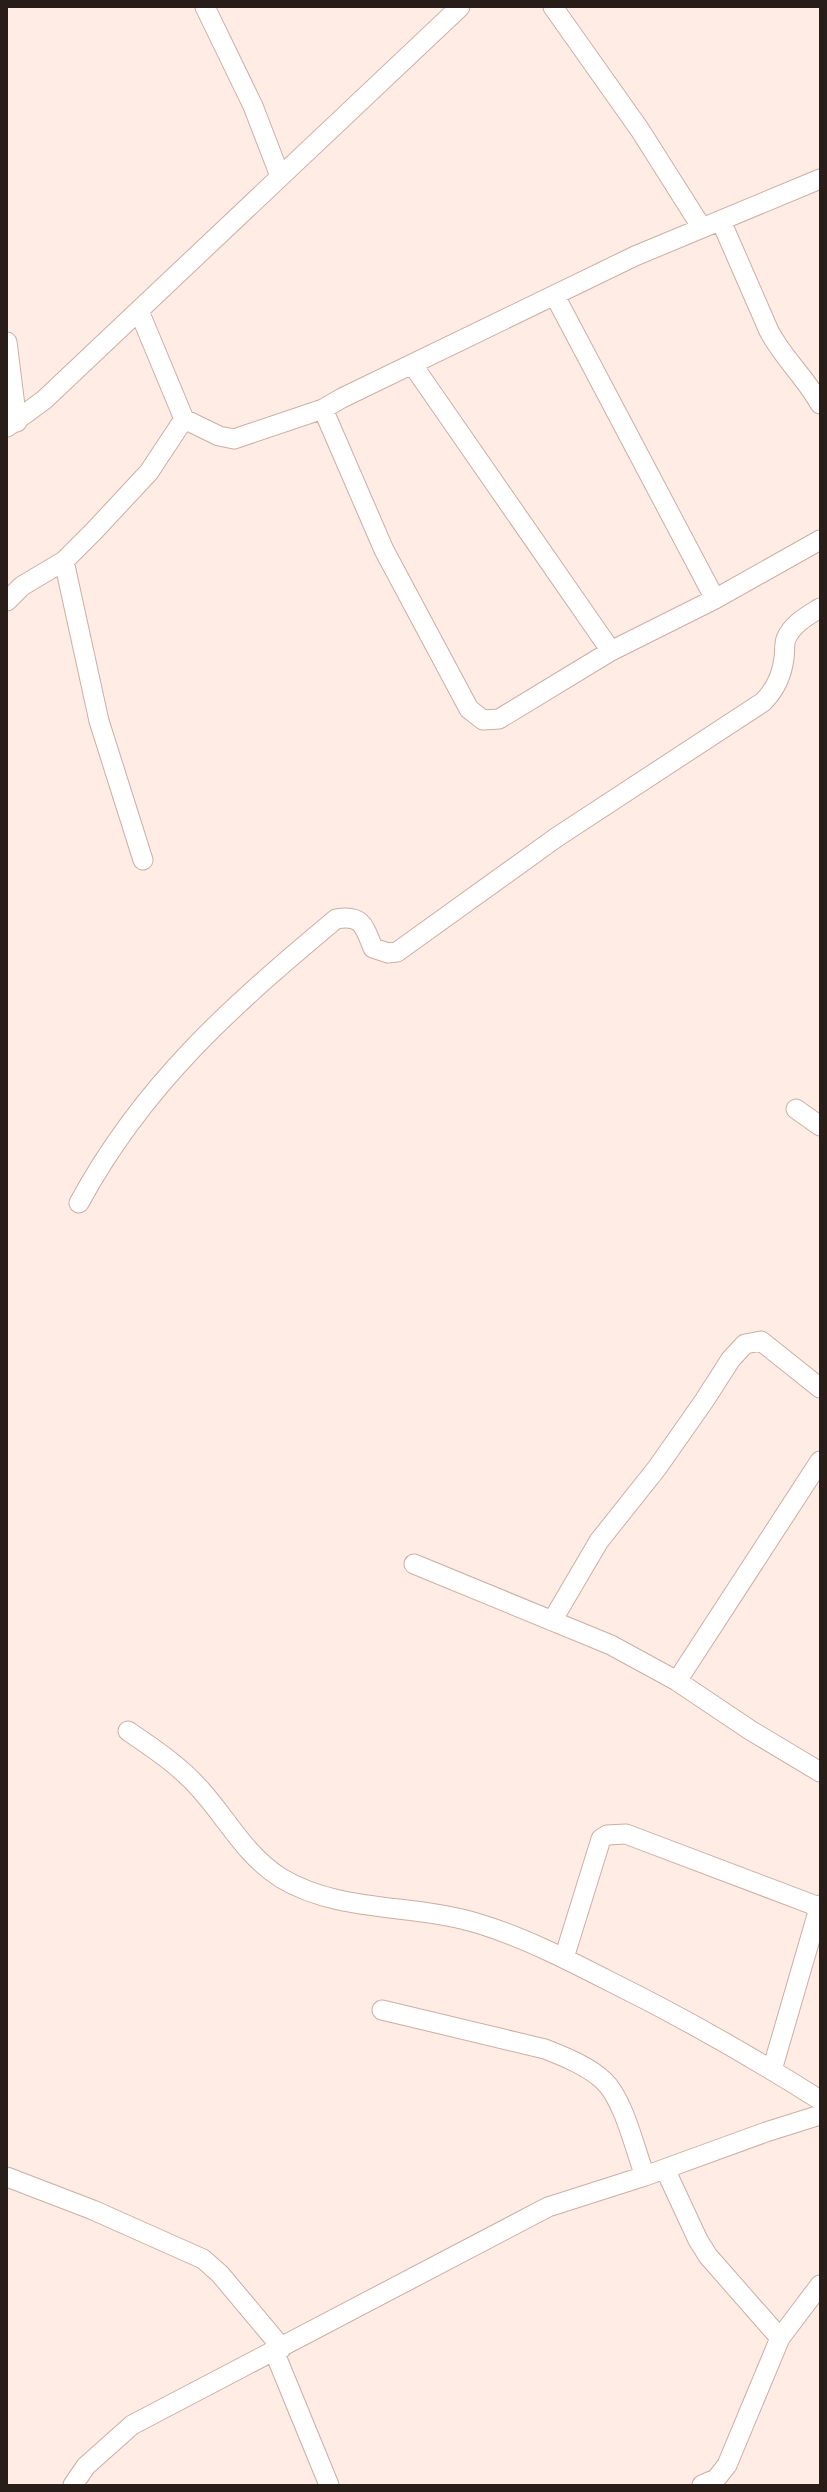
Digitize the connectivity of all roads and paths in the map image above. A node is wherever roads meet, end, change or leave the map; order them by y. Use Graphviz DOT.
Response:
graph roads {
  1 [pos="205,7"];
  2 [pos="460,7"];
  3 [pos="553,7"];
  4 [pos="280,176"];
  5 [pos="820,179"];
  6 [pos="721,222"];
  7 [pos="702,228"];
  8 [pos="555,296"];
  9 [pos="139,311"];
  10 [pos="7,342"];
  11 [pos="412,364"];
  12 [pos="820,404"];
  13 [pos="323,409"];
  14 [pos="184,419"];
  15 [pos="12,424"];
  16 [pos="820,540"];
  17 [pos="64,561"];
  18 [pos="715,599"];
  19 [pos="7,602"];
  20 [pos="820,608"];
  21 [pos="611,651"];
  22 [pos="143,860"];
  23 [pos="796,1109"];
  24 [pos="820,1126"];
  25 [pos="79,1203"];
  26 [pos="820,1388"];
  27 [pos="820,1461"];
  28 [pos="414,1564"];
  29 [pos="552,1621"];
  30 [pos="677,1681"];
  31 [pos="128,1731"];
  32 [pos="820,1772"];
  33 [pos="820,1906"];
  34 [pos="564,1958"];
  35 [pos="382,2010"];
  36 [pos="772,2070"];
  37 [pos="820,2100"];
  38 [pos="820,2115"];
  39 [pos="665,2169"];
  40 [pos="645,2176"];
  41 [pos="7,2177"];
  42 [pos="820,2285"];
  43 [pos="780,2338"];
  44 [pos="278,2350"];
  45 [pos="73,2485"];
  46 [pos="329,2485"];
  47 [pos="702,2485"];
  1 -- 4 [label="street"];
  2 -- 4 [label="street"];
  3 -- 7 [label="street"];
  4 -- 9 [label="street"];
  5 -- 6 [label="street"];
  6 -- 7 [label="street"];
  6 -- 12 [label="street"];
  7 -- 8 [label="street"];
  8 -- 11 [label="street"];
  8 -- 18 [label="street"];
  9 -- 14 [label="street"];
  9 -- 15 [label="street"];
  10 -- 15 [label="street"];
  11 -- 13 [label="street"];
  11 -- 21 [label="street"];
  13 -- 14 [label="street"];
  13 -- 21 [label="street"];
  14 -- 17 [label="street"];
  16 -- 18 [label="street"];
  17 -- 19 [label="street"];
  17 -- 22 [label="street"];
  18 -- 21 [label="street"];
  20 -- 25 [label="street"];
  23 -- 24 [label="street"];
  26 -- 29 [label="street"];
  27 -- 30 [label="street"];
  28 -- 29 [label="street"];
  29 -- 30 [label="street"];
  30 -- 32 [label="street"];
  31 -- 34 [label="street"];
  33 -- 34 [label="street"];
  33 -- 36 [label="street"];
  34 -- 36 [label="street"];
  35 -- 40 [label="street"];
  36 -- 37 [label="street"];
  38 -- 39 [label="street"];
  39 -- 40 [label="street"];
  39 -- 43 [label="street"];
  40 -- 44 [label="street"];
  41 -- 44 [label="street"];
  42 -- 43 [label="street"];
  43 -- 47 [label="street"];
  44 -- 45 [label="street"];
  44 -- 46 [label="street"];
}
